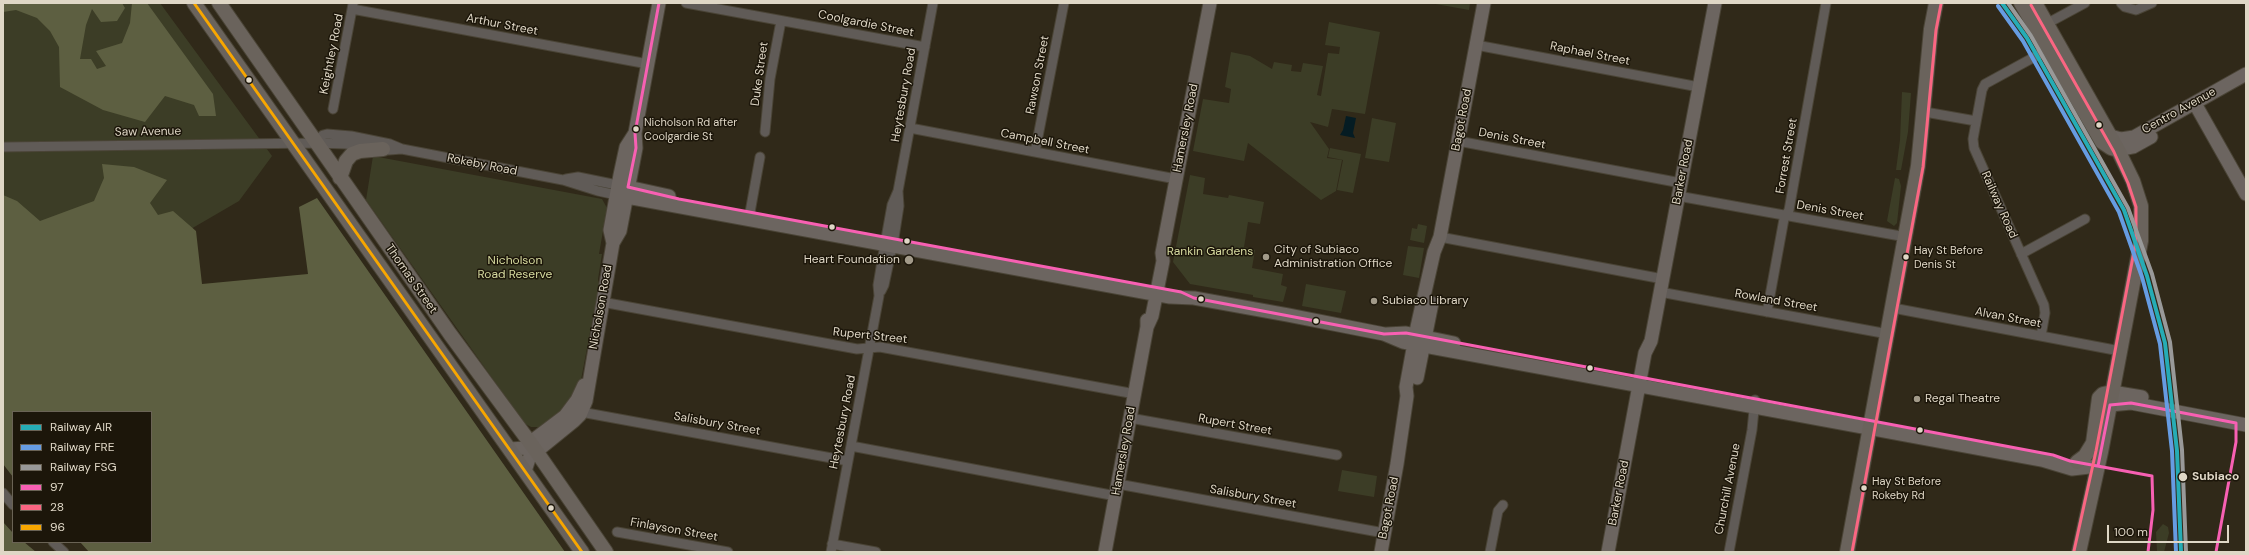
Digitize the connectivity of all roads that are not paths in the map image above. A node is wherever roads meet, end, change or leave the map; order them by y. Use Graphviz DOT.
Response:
graph roads {
  1 [pos="194,3"];
  2 [pos="219,3"];
  3 [pos="659,3"];
  4 [pos="686,3"];
  5 [pos="933,3"];
  6 [pos="1064,3"];
  7 [pos="1210,3"];
  8 [pos="1484,3"];
  9 [pos="1715,3"];
  10 [pos="1826,3"];
  11 [pos="1929,3"];
  12 [pos="1936,3"];
  13 [pos="2021,3"];
  14 [pos="2035,3"];
  15 [pos="2085,3"];
  16 [pos="2121,3"];
  17 [pos="2152,3"];
  18 [pos="353,6"];
  19 [pos="781,21"];
  20 [pos="2048,23"];
  21 [pos="1931,29"];
  22 [pos="1476,45"];
  23 [pos="925,47"];
  24 [pos="2049,48"];
  25 [pos="648,64"];
  26 [pos="2246,74"];
  27 [pos="2246,82"];
  28 [pos="1699,86"];
  29 [pos="333,109"];
  30 [pos="2198,109"];
  31 [pos="1925,112"];
  32 [pos="1976,121"];
  33 [pos="910,128"];
  34 [pos="765,132"];
  35 [pos="2110,136"];
  36 [pos="1458,141"];
  37 [pos="294,143"];
  38 [pos="315,143"];
  39 [pos="3,147"];
  40 [pos="2133,147"];
  41 [pos="383,149"];
  42 [pos="402,149"];
  43 [pos="2118,150"];
  44 [pos="1035,152"];
  45 [pos="760,157"];
  46 [pos="2125,163"];
  47 [pos="340,178"];
  48 [pos="1176,179"];
  49 [pos="1680,189"];
  50 [pos="623,191"];
  51 [pos="2246,194"];
  52 [pos="749,215"];
  53 [pos="1787,215"];
  54 [pos="2085,219"];
  55 [pos="1440,237"];
  56 [pos="1906,237"];
  57 [pos="889,241"];
  58 [pos="2021,254"];
  59 [pos="1662,279"];
  60 [pos="1154,290"];
  61 [pos="1660,292"];
  62 [pos="602,302"];
  63 [pos="1893,308"];
  64 [pos="1767,312"];
  65 [pos="1888,334"];
  66 [pos="2041,336"];
  67 [pos="1420,341"];
  68 [pos="869,348"];
  69 [pos="2120,351"];
  70 [pos="589,372"];
  71 [pos="1643,382"];
  72 [pos="1135,394"];
  73 [pos="2111,398"];
  74 [pos="1757,404"];
  75 [pos="581,412"];
  76 [pos="1130,418"];
  77 [pos="2246,419"];
  78 [pos="1871,425"];
  79 [pos="2246,425"];
  80 [pos="850,446"];
  81 [pos="534,448"];
  82 [pos="510,449"];
  83 [pos="1337,455"];
  84 [pos="848,461"];
  85 [pos="2077,462"];
  86 [pos="2098,466"];
  87 [pos="525,471"];
  88 [pos="1117,490"];
  89 [pos="3,493"];
  90 [pos="12,504"];
  91 [pos="1503,505"];
  92 [pos="617,532"];
  93 [pos="1384,533"];
  94 [pos="54,543"];
  95 [pos="831,548"];
  96 [pos="64,552"];
  97 [pos="582,552"];
  98 [pos="606,552"];
  99 [pos="728,552"];
  100 [pos="876,552"];
  101 [pos="1105,552"];
  102 [pos="1381,552"];
  103 [pos="1490,552"];
  104 [pos="1608,552"];
  105 [pos="1615,552"];
  106 [pos="1729,552"];
  107 [pos="1847,552"];
  108 [pos="2079,552"];
  1 -- 37 [label="main road, Thomas Street"];
  2 -- 38 [label="main road, Thomas Street"];
  3 -- 25 [label="main road, Nicholson Road"];
  4 -- 19 [label="street, Coolgardie Street"];
  5 -- 23 [label="street, Heytesbury Road"];
  6 -- 44 [label="street, Rawson Street"];
  7 -- 48 [label="main road, Hamersley Road"];
  8 -- 22 [label="main road, Bagot Road"];
  9 -- 28 [label="main road, Barker Road"];
  10 -- 53 [label="street, Forrest Street"];
  11 -- 21 [label="main road"];
  12 -- 21 [label="main road"];
  13 -- 24 [label="main road"];
  14 -- 20 [label="main road"];
  15 -- 20 [label="street"];
  16 -- 17 [label="street"];
  18 -- 25 [label="street, Arthur Street"];
  18 -- 29 [label="street, Keightley Road"];
  19 -- 23 [label="street, Coolgardie Street"];
  19 -- 34 [label="street, Duke Street"];
  20 -- 35 [label="main road"];
  21 -- 31 [label="main road"];
  22 -- 28 [label="street, Raphael Street"];
  22 -- 36 [label="main road, Bagot Road"];
  23 -- 33 [label="street, Heytesbury Road"];
  24 -- 32 [label="street, Railway Road"];
  24 -- 43 [label="main road"];
  25 -- 50 [label="main road, Nicholson Road"];
  26 -- 35 [label="main road, Centro Avenue"];
  27 -- 30 [label="main road, Centro Avenue"];
  28 -- 49 [label="main road, Barker Road"];
  30 -- 40 [label="main road, Centro Avenue"];
  30 -- 51 [label="main road"];
  31 -- 32 [label="street"];
  31 -- 56 [label="main road"];
  32 -- 58 [label="street, Railway Road"];
  33 -- 44 [label="street, Campbell Street"];
  33 -- 57 [label="street, Heytesbury Road"];
  35 -- 43 [label="main road"];
  36 -- 49 [label="street, Denis Street"];
  36 -- 55 [label="main road, Bagot Road"];
  37 -- 38 [label="street, Rokeby Road"];
  37 -- 39 [label="street, Saw Avenue"];
  37 -- 82 [label="main road, Thomas Street"];
  38 -- 41 [label="street, Rokeby Road"];
  38 -- 42 [label="street, Rokeby Road"];
  38 -- 47 [label="main road, Thomas Street"];
  40 -- 43 [label="main road, Centro Avenue"];
  40 -- 46 [label="main road, Centro Avenue"];
  41 -- 42 [label="street, Rokeby Road"];
  41 -- 47 [label="main road"];
  42 -- 50 [label="street, Rokeby Road"];
  43 -- 46 [label="main road"];
  44 -- 48 [label="street, Campbell Street"];
  45 -- 52 [label="street"];
  46 -- 69 [label="main road"];
  47 -- 81 [label="main road, Thomas Street"];
  48 -- 60 [label="main road, Hamersley Road"];
  49 -- 53 [label="street, Denis Street"];
  49 -- 59 [label="main road, Barker Road"];
  50 -- 52 [label="main road, Rokeby Road"];
  50 -- 62 [label="main road, Nicholson Road"];
  52 -- 57 [label="main road, Rokeby Road"];
  53 -- 56 [label="street, Denis Street"];
  53 -- 64 [label="street, Forrest Street"];
  54 -- 58 [label="street"];
  55 -- 59 [label="street"];
  55 -- 67 [label="main road, Bagot Road"];
  56 -- 63 [label="main road"];
  57 -- 60 [label="main road, Rokeby Road"];
  57 -- 68 [label="street, Heytesbury Road"];
  58 -- 66 [label="street, Railway Road"];
  59 -- 61 [label="main road, Barker Road"];
  60 -- 67 [label="main road, Rokeby Road"];
  60 -- 72 [label="main road, Hamersley Road"];
  61 -- 64 [label="street, Rowland Street"];
  61 -- 71 [label="main road, Barker Road"];
  62 -- 68 [label="street, Rupert Street"];
  62 -- 70 [label="main road, Nicholson Road"];
  63 -- 65 [label="main road"];
  63 -- 66 [label="street, Alvan Street"];
  64 -- 65 [label="street, Rowland Street"];
  65 -- 78 [label="main road"];
  66 -- 69 [label="street, Alvan Street"];
  67 -- 71 [label="main road, Rokeby Road"];
  67 -- 93 [label="main road, Bagot Road"];
  68 -- 72 [label="street, Rupert Street"];
  68 -- 80 [label="street, Heytesbury Road"];
  69 -- 73 [label="main road"];
  70 -- 75 [label="main road, Nicholson Road"];
  70 -- 81 [label="main road, Nicholson Road"];
  71 -- 74 [label="main road, Rokeby Road"];
  71 -- 104 [label="main road, Barker Road"];
  71 -- 105 [label="main road, Barker Road"];
  72 -- 76 [label="main road, Hamersley Road"];
  73 -- 77 [label="main road"];
  73 -- 79 [label="main road"];
  73 -- 85 [label="main road"];
  73 -- 86 [label="main road"];
  74 -- 78 [label="main road, Rokeby Road"];
  74 -- 106 [label="street, Churchill Avenue"];
  75 -- 81 [label="main road, Nicholson Road"];
  75 -- 84 [label="street, Salisbury Street"];
  76 -- 83 [label="street, Rupert Street"];
  76 -- 88 [label="main road, Hamersley Road"];
  78 -- 85 [label="main road, Rokeby Road"];
  78 -- 86 [label="main road, Rokeby Road"];
  78 -- 107 [label="main road"];
  80 -- 84 [label="street, Heytesbury Road"];
  80 -- 88 [label="street, Salisbury Street"];
  81 -- 82 [label="main road, Nicholson Road"];
  81 -- 87 [label="main road, Nicholson Road"];
  81 -- 98 [label="main road, Thomas Street"];
  82 -- 87 [label="main road, Thomas Street"];
  84 -- 95 [label="street, Heytesbury Road"];
  85 -- 86 [label="main road, Rokeby Road"];
  86 -- 108 [label="main road"];
  87 -- 97 [label="main road, Thomas Street"];
  88 -- 93 [label="street, Salisbury Street"];
  88 -- 101 [label="main road, Hamersley Road"];
  89 -- 90 [label="street"];
  91 -- 103 [label="street"];
  92 -- 99 [label="street, Finlayson Street"];
  93 -- 102 [label="main road, Bagot Road"];
  94 -- 96 [label="street"];
  95 -- 100 [label="street"];
}
